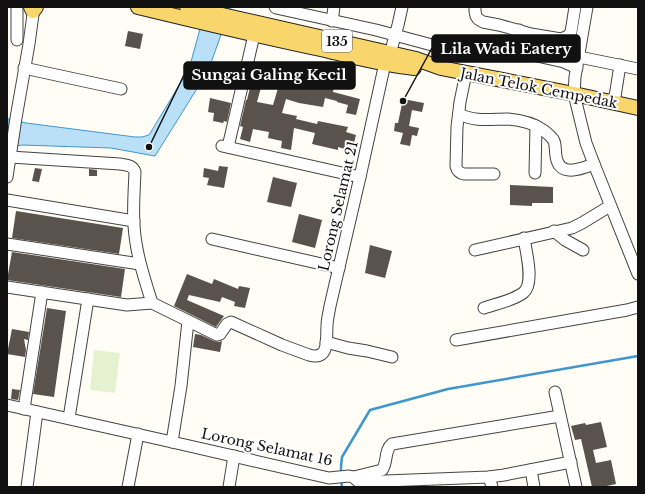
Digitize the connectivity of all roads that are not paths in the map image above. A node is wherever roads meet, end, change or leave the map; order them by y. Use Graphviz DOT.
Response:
graph roads {
  1 [pos="17,7"];
  2 [pos="138,7"];
  3 [pos="188,7"];
  4 [pos="275,7"];
  5 [pos="334,7"];
  6 [pos="402,7"];
  7 [pos="475,7"];
  8 [pos="575,7"];
  9 [pos="587,7"];
  10 [pos="34,8"];
  11 [pos="200,16"];
  12 [pos="332,21"];
  13 [pos="230,23"];
  14 [pos="519,30"];
  15 [pos="254,35"];
  16 [pos="395,35"];
  17 [pos="12,42"];
  18 [pos="28,44"];
  19 [pos="447,49"];
  20 [pos="579,57"];
  21 [pos="388,59"];
  22 [pos="620,65"];
  23 [pos="24,68"];
  24 [pos="577,68"];
  25 [pos="638,69"];
  26 [pos="466,73"];
  27 [pos="121,89"];
  28 [pos="574,94"];
  29 [pos="614,103"];
  30 [pos="638,108"];
  31 [pos="459,114"];
  32 [pos="536,126"];
  33 [pos="9,155"];
  34 [pos="594,164"];
  35 [pos="535,173"];
  36 [pos="494,174"];
  37 [pos="7,177"];
  38 [pos="360,177"];
  39 [pos="7,200"];
  40 [pos="610,206"];
  41 [pos="134,221"];
  42 [pos="554,231"];
  43 [pos="524,238"];
  44 [pos="212,239"];
  45 [pos="7,244"];
  46 [pos="475,250"];
  47 [pos="583,250"];
  48 [pos="140,264"];
  49 [pos="339,268"];
  50 [pos="638,274"];
  51 [pos="7,286"];
  52 [pos="42,292"];
  53 [pos="88,299"];
  54 [pos="152,303"];
  55 [pos="638,307"];
  56 [pos="484,308"];
  57 [pos="188,321"];
  58 [pos="456,340"];
  59 [pos="326,342"];
  60 [pos="392,358"];
  61 [pos="555,392"];
  62 [pos="7,405"];
  63 [pos="24,409"];
  64 [pos="37,412"];
  65 [pos="560,416"];
  66 [pos="69,418"];
  67 [pos="138,434"];
  68 [pos="172,442"];
  69 [pos="234,456"];
  70 [pos="571,462"];
  71 [pos="530,470"];
  72 [pos="351,480"];
  73 [pos="318,481"];
  74 [pos="491,482"];
  75 [pos="27,487"];
  76 [pos="128,487"];
  77 [pos="229,487"];
  78 [pos="534,487"];
  79 [pos="576,487"];
  1 -- 17 [label="street"];
  2 -- 11 [label="main road, Jalan Telok Cempedak / 135"];
  3 -- 11 [label="main road, Jalan Telok Cempedak / 135"];
  4 -- 12 [label="street"];
  5 -- 12 [label="street"];
  6 -- 16 [label="street, Lorong Selamat 21"];
  7 -- 14 [label="street"];
  8 -- 14 [label="street"];
  9 -- 20 [label="street"];
  10 -- 18 [label="street"];
  11 -- 13 [label="main road, Jalan Telok Cempedak / 135"];
  12 -- 16 [label="street"];
  13 -- 15 [label="main road, Jalan Telok Cempedak / 135"];
  13 -- 21 [label="main road, Jalan Telok Cempedak / 135"];
  14 -- 24 [label="street"];
  15 -- 21 [label="main road, Jalan Telok Cempedak / 135"];
  15 -- 38 [label="street"];
  16 -- 19 [label="street"];
  16 -- 21 [label="street, Lorong Selamat 21"];
  17 -- 18 [label="street"];
  18 -- 23 [label="street"];
  20 -- 22 [label="street"];
  20 -- 24 [label="street"];
  21 -- 26 [label="main road, Jalan Telok Cempedak / 135"];
  21 -- 38 [label="street, Lorong Selamat 21"];
  22 -- 25 [label="street"];
  22 -- 29 [label="street"];
  23 -- 27 [label="street"];
  23 -- 33 [label="street"];
  24 -- 28 [label="street"];
  26 -- 28 [label="main road, Jalan Telok Cempedak / 135"];
  26 -- 31 [label="street"];
  28 -- 29 [label="main road, Jalan Telok Cempedak / 135"];
  28 -- 34 [label="street"];
  29 -- 30 [label="main road, Jalan Telok Cempedak / 135"];
  31 -- 32 [label="street"];
  31 -- 36 [label="street"];
  32 -- 34 [label="street"];
  32 -- 35 [label="street"];
  33 -- 37 [label="street"];
  33 -- 41 [label="street"];
  34 -- 40 [label="street"];
  38 -- 49 [label="street, Lorong Selamat 21"];
  39 -- 41 [label="street"];
  40 -- 42 [label="street"];
  40 -- 50 [label="street"];
  41 -- 48 [label="street"];
  42 -- 43 [label="street"];
  42 -- 47 [label="street"];
  43 -- 46 [label="street"];
  43 -- 56 [label="street"];
  44 -- 49 [label="street"];
  45 -- 48 [label="street"];
  48 -- 54 [label="street"];
  49 -- 59 [label="street, Lorong Selamat 21"];
  51 -- 52 [label="street"];
  52 -- 53 [label="street"];
  52 -- 63 [label="street"];
  53 -- 54 [label="street"];
  53 -- 66 [label="street"];
  54 -- 57 [label="street"];
  55 -- 58 [label="street"];
  57 -- 59 [label="street, Lorong Selamat 21"];
  57 -- 68 [label="street"];
  59 -- 60 [label="street"];
  61 -- 65 [label="street"];
  62 -- 63 [label="street, Lorong Selamat 16"];
  63 -- 64 [label="street, Lorong Selamat 16"];
  64 -- 66 [label="street, Lorong Selamat 16"];
  64 -- 75 [label="street"];
  65 -- 70 [label="street"];
  65 -- 72 [label="street"];
  66 -- 67 [label="street, Lorong Selamat 16"];
  67 -- 68 [label="street, Lorong Selamat 16"];
  67 -- 76 [label="street"];
  68 -- 69 [label="street, Lorong Selamat 16"];
  69 -- 73 [label="street, Lorong Selamat 16"];
  69 -- 77 [label="street"];
  70 -- 71 [label="street, Lorong Selamat 16"];
  70 -- 79 [label="street"];
  71 -- 74 [label="street, Lorong Selamat 16"];
  71 -- 78 [label="street"];
  72 -- 73 [label="street, Lorong Selamat 16"];
  72 -- 74 [label="street, Lorong Selamat 16"];
}
